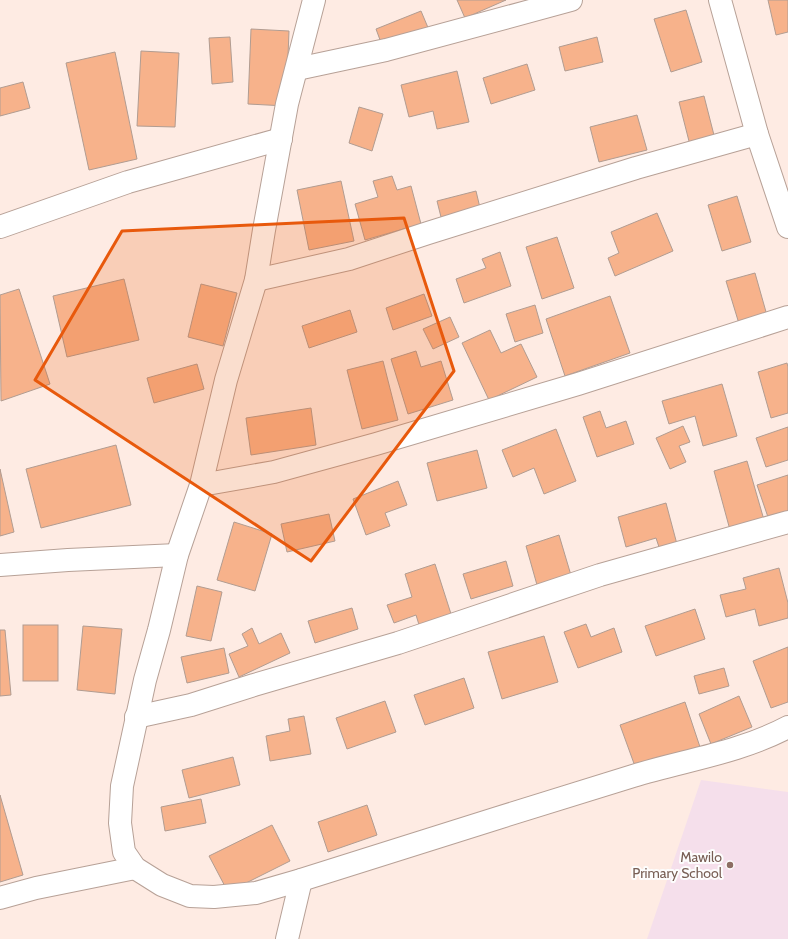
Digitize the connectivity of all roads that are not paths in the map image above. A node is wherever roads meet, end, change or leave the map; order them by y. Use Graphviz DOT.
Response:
graph roads {
  1 [pos="314,0"];
  2 [pos="571,0"];
  3 [pos="720,0"];
  4 [pos="296,69"];
  5 [pos="757,134"];
  6 [pos="281,139"];
  7 [pos="0,227"];
  8 [pos="788,227"];
  9 [pos="256,280"];
  10 [pos="788,317"];
  11 [pos="201,485"];
  12 [pos="788,522"];
  13 [pos="177,556"];
  14 [pos="0,565"];
  15 [pos="136,717"];
  16 [pos="788,728"];
  17 [pos="135,868"];
  18 [pos="301,880"];
  19 [pos="0,898"];
  20 [pos="287,939"];
  1 -- 4 [label="street"];
  2 -- 4 [label="street"];
  3 -- 5 [label="street"];
  4 -- 6 [label="street"];
  5 -- 8 [label="street"];
  5 -- 9 [label="street"];
  6 -- 7 [label="street"];
  6 -- 9 [label="street"];
  9 -- 11 [label="street"];
  10 -- 11 [label="street"];
  11 -- 13 [label="street"];
  12 -- 15 [label="street"];
  13 -- 14 [label="street"];
  13 -- 15 [label="street"];
  15 -- 17 [label="street"];
  16 -- 18 [label="street"];
  17 -- 18 [label="street"];
  17 -- 19 [label="street"];
  18 -- 20 [label="street"];
}
